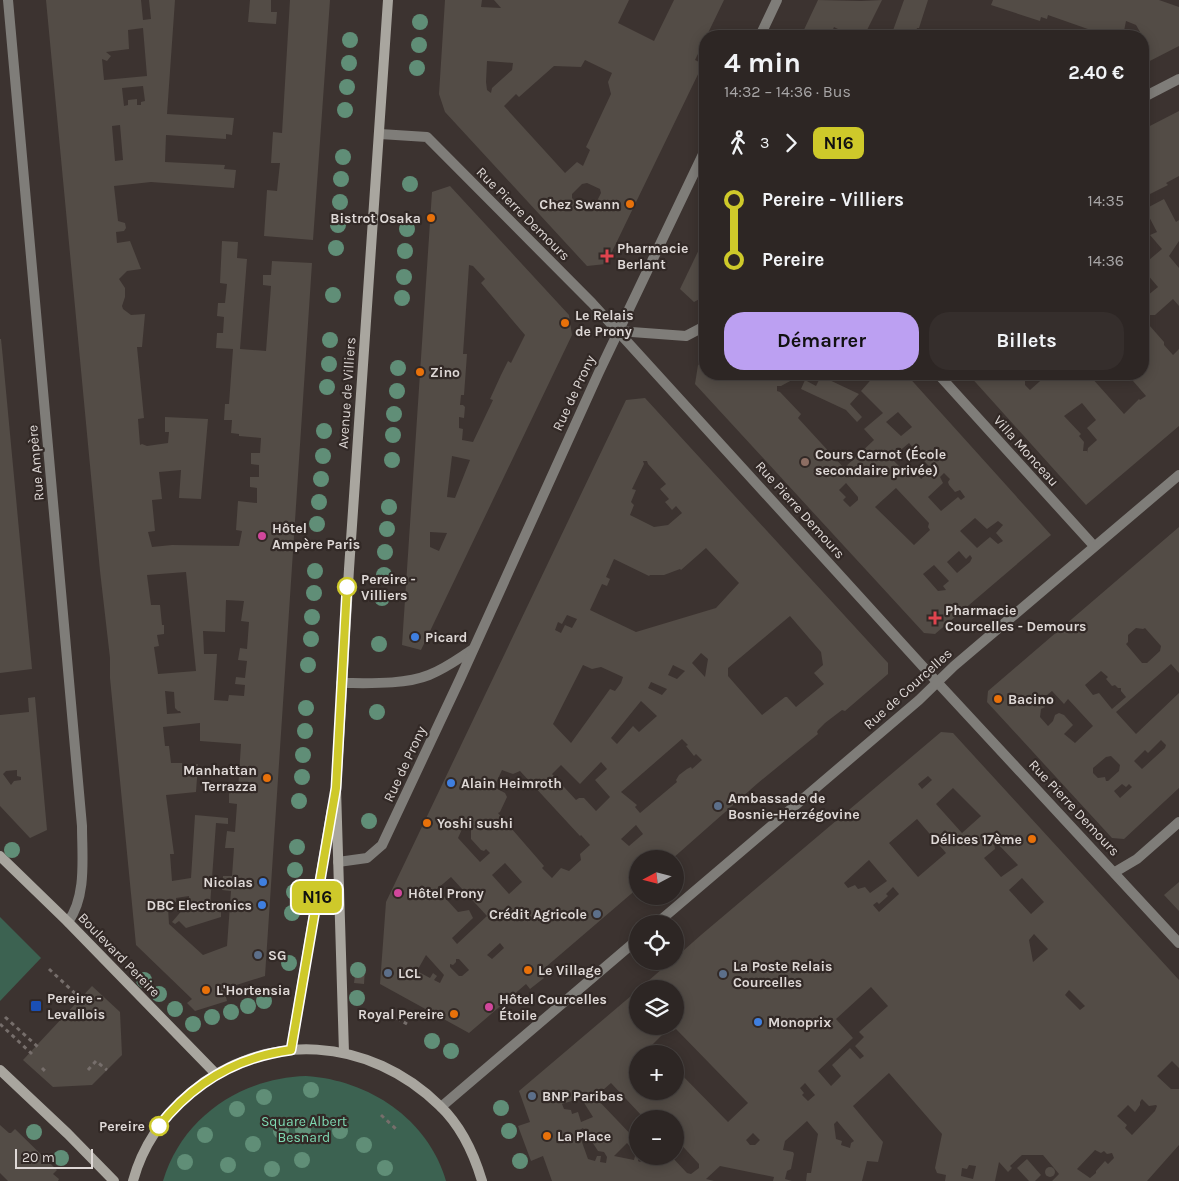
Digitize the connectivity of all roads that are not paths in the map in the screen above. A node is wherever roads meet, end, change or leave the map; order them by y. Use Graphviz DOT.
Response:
graph roads {
  1 [pos="8,0"];
  2 [pos="388,0"];
  3 [pos="777,0"];
  4 [pos="763,30"];
  5 [pos="1179,79"];
  6 [pos="1149,94"];
  7 [pos="380,134"];
  8 [pos="699,163"];
  9 [pos="699,329"];
  10 [pos="618,332"];
  11 [pos="943,380"];
  12 [pos="1179,475"];
  13 [pos="1094,546"];
  14 [pos="472,650"];
  15 [pos="937,682"];
  16 [pos="341,683"];
  17 [pos="336,788"];
  18 [pos="1179,822"];
  19 [pos="0,856"];
  20 [pos="338,862"];
  21 [pos="1115,872"];
  22 [pos="667,915"];
  23 [pos="68,922"];
  24 [pos="1179,942"];
  25 [pos="629,947"];
  26 [pos="291,1050"];
  27 [pos="344,1053"];
  28 [pos="0,1070"];
  29 [pos="216,1074"];
  30 [pos="441,1107"];
  31 [pos="114,1181"];
  32 [pos="133,1181"];
  33 [pos="482,1181"];
  1 -- 23 [label="street, Rue Ampère"];
  2 -- 7 [label="main road, Avenue de Villiers"];
  3 -- 4 [label="street"];
  5 -- 6 [label="street"];
  7 -- 10 [label="street, Rue Pierre Demours"];
  7 -- 16 [label="main road, Avenue de Villiers"];
  8 -- 10 [label="street, Rue de Prony"];
  9 -- 10 [label="street"];
  10 -- 14 [label="street, Rue de Prony"];
  10 -- 15 [label="street, Rue Pierre Demours"];
  11 -- 13 [label="street, Villa Monceau"];
  12 -- 13 [label="street, Rue de Courcelles"];
  13 -- 15 [label="street, Rue de Courcelles"];
  14 -- 16 [label="street"];
  14 -- 20 [label="street, Rue de Prony"];
  15 -- 21 [label="street, Rue Pierre Demours"];
  15 -- 22 [label="street, Rue de Courcelles"];
  16 -- 17 [label="main road, Avenue de Villiers"];
  17 -- 20 [label="main road, Avenue de Villiers"];
  17 -- 26 [label="main road, Avenue de Villiers"];
  18 -- 21 [label="street"];
  19 -- 23 [label="main road, Boulevard Pereire"];
  20 -- 27 [label="main road, Avenue de Villiers"];
  21 -- 24 [label="street, Rue Pierre Demours"];
  23 -- 29 [label="main road, Boulevard Pereire"];
  25 -- 30 [label="street"];
  26 -- 27 [label="main road"];
  26 -- 29 [label="main road"];
  27 -- 30 [label="main road"];
  28 -- 31 [label="main road"];
  29 -- 32 [label="main road"];
  30 -- 33 [label="main road"];
}
